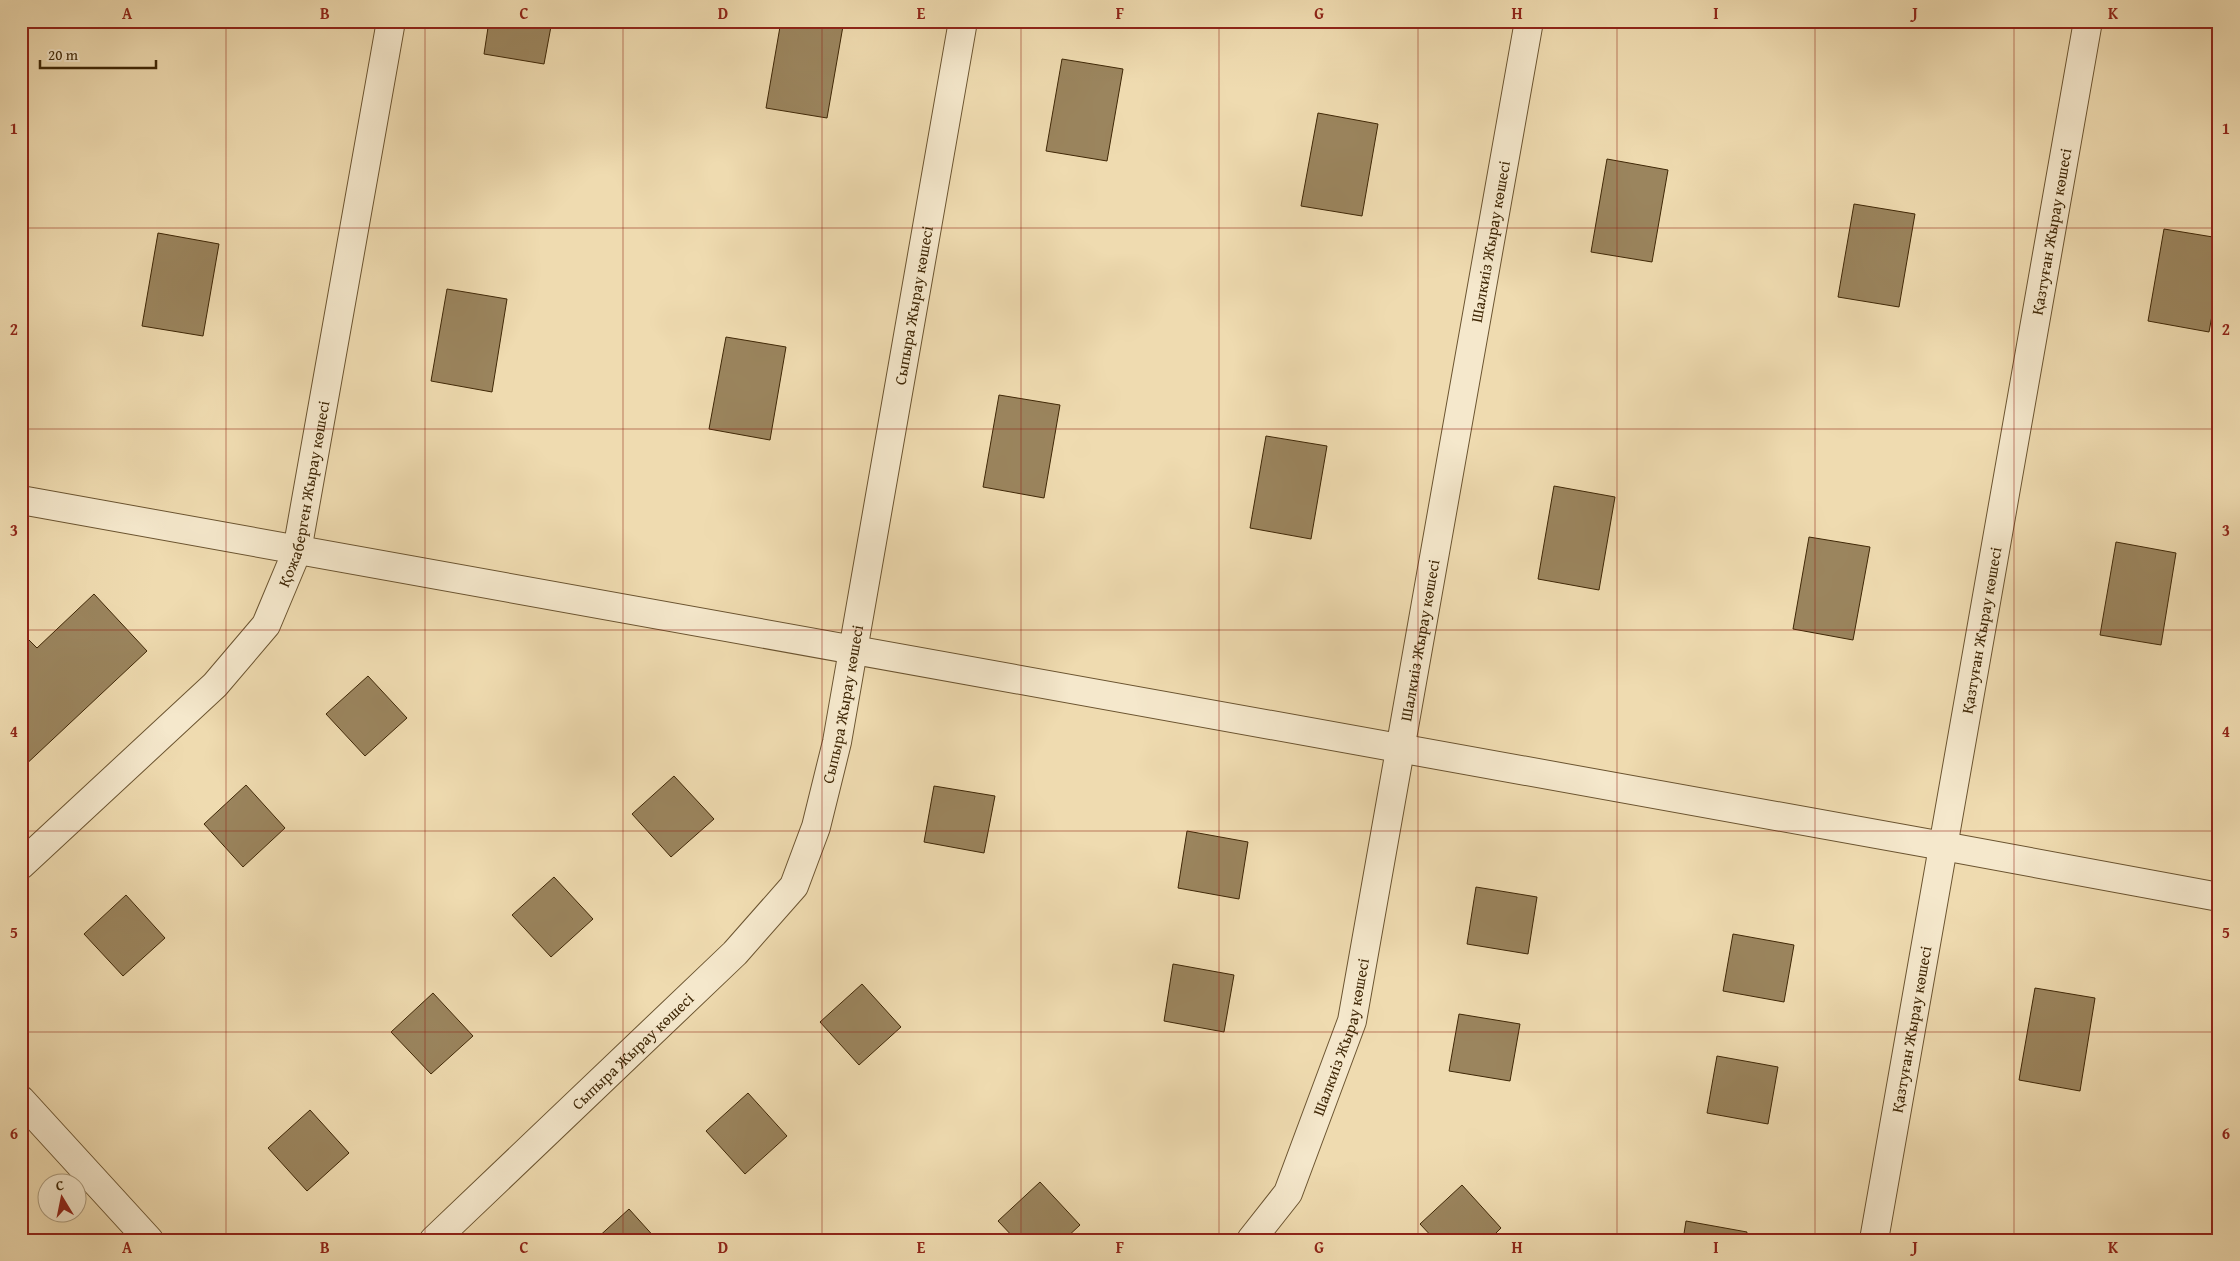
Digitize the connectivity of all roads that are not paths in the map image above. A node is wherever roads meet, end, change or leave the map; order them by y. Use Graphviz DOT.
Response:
graph roads {
  1 [pos="391,21"];
  2 [pos="963,21"];
  3 [pos="1529,21"];
  4 [pos="2088,21"];
  5 [pos="21,500"];
  6 [pos="297,551"];
  7 [pos="854,650"];
  8 [pos="1400,748"];
  9 [pos="1944,846"];
  10 [pos="21,865"];
  11 [pos="2219,898"];
  12 [pos="21,1100"];
  13 [pos="150,1240"];
  14 [pos="434,1240"];
  15 [pos="1252,1240"];
  16 [pos="1874,1240"];
  1 -- 6 [label="street, Қожаберген Жырау көшесі"];
  2 -- 7 [label="street, Сыпыра Жырау көшесі"];
  3 -- 8 [label="street, Шалкиіз Жырау көшесі"];
  4 -- 9 [label="street, Қазтуған Жырау көшесі"];
  5 -- 6 [label="street"];
  6 -- 7 [label="street"];
  6 -- 10 [label="street, Қожаберген Жырау көшесі"];
  7 -- 8 [label="street"];
  7 -- 14 [label="street, Сыпыра Жырау көшесі"];
  8 -- 9 [label="street"];
  8 -- 15 [label="street, Шалкиіз Жырау көшесі"];
  9 -- 11 [label="street"];
  9 -- 16 [label="street, Қазтуған Жырау көшесі"];
  12 -- 13 [label="street"];
}
